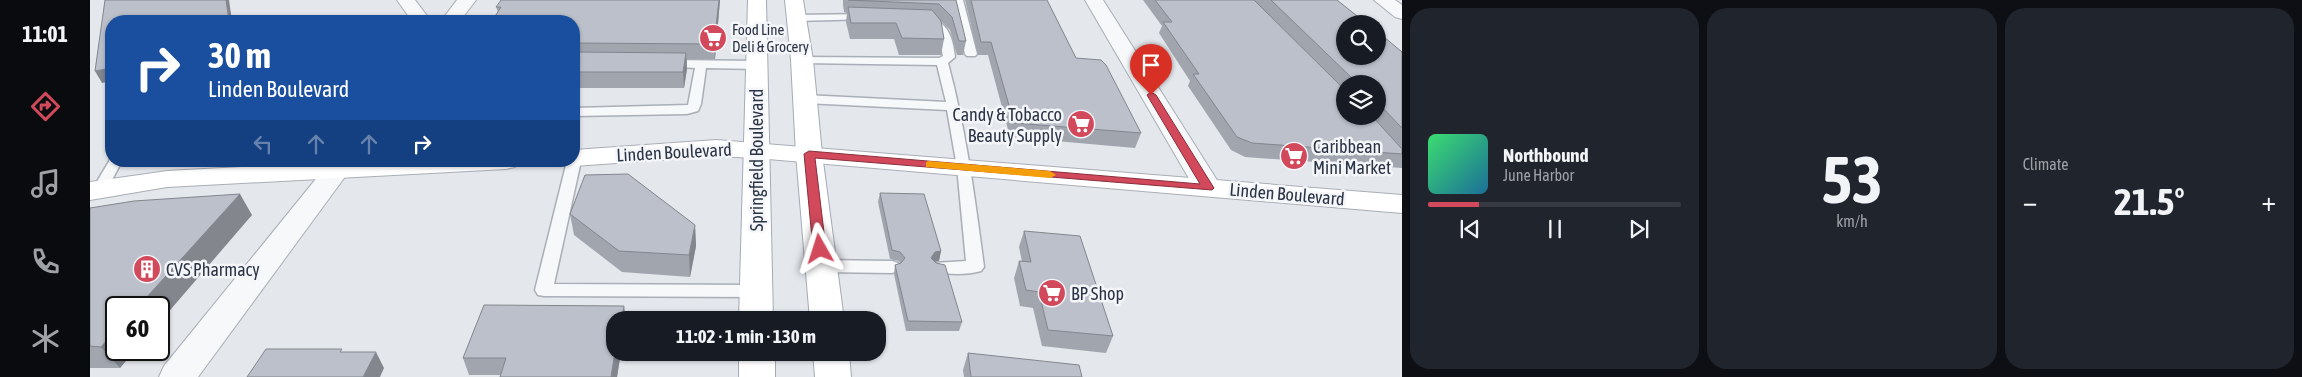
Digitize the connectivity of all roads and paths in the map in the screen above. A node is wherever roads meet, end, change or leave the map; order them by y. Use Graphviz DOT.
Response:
graph roads {
  1 [pos="406,0"];
  2 [pos="467,0"];
  3 [pos="757,0"];
  4 [pos="958,0"];
  5 [pos="1094,0"];
  6 [pos="1384,0"];
  7 [pos="795,9"];
  8 [pos="1402,13"];
  9 [pos="417,15"];
  10 [pos="455,15"];
  11 [pos="879,18"];
  12 [pos="919,18"];
  13 [pos="971,54"];
  14 [pos="802,60"];
  15 [pos="942,62"];
  16 [pos="652,64"];
  17 [pos="701,64"];
  18 [pos="756,65"];
  19 [pos="805,100"];
  20 [pos="953,106"];
  21 [pos="580,112"];
  22 [pos="756,150"];
  23 [pos="809,154"];
  24 [pos="580,159"];
  25 [pos="111,167"];
  26 [pos="393,167"];
  27 [pos="572,167"];
  28 [pos="964,167"];
  29 [pos="268,168"];
  30 [pos="337,170"];
  31 [pos="1208,188"];
  32 [pos="95,191"];
  33 [pos="1402,204"];
  34 [pos="822,266"];
  35 [pos="940,266"];
  36 [pos="892,267"];
  37 [pos="756,291"];
  38 [pos="756,311"];
  39 [pos="826,311"];
  40 [pos="756,361"];
  41 [pos="832,361"];
  42 [pos="177,377"];
  43 [pos="757,377"];
  44 [pos="834,377"];
  1 -- 9 [label="street"];
  2 -- 10 [label="street"];
  3 -- 18 [label="main road, Springfield Boulevard"];
  4 -- 13 [label="lane"];
  5 -- 31 [label="street"];
  6 -- 8 [label="street"];
  7 -- 11 [label="lane"];
  7 -- 14 [label="main road"];
  12 -- 15 [label="lane"];
  14 -- 15 [label="lane"];
  14 -- 19 [label="main road"];
  15 -- 20 [label="lane"];
  16 -- 17 [label="lane"];
  17 -- 18 [label="lane"];
  17 -- 21 [label="lane"];
  18 -- 22 [label="main road, Springfield Boulevard"];
  19 -- 20 [label="lane"];
  19 -- 23 [label="main road"];
  20 -- 28 [label="lane"];
  22 -- 23 [label="main road, Linden Boulevard"];
  22 -- 24 [label="main road, Linden Boulevard"];
  22 -- 37 [label="main road, Springfield Boulevard"];
  23 -- 28 [label="main road, Linden Boulevard"];
  23 -- 34 [label="main road"];
  25 -- 32 [label="lane"];
  26 -- 30 [label="main road"];
  27 -- 37 [label="lane"];
  28 -- 31 [label="main road, Linden Boulevard"];
  28 -- 35 [label="lane"];
  29 -- 30 [label="main road"];
  29 -- 32 [label="main road"];
  30 -- 42 [label="street"];
  31 -- 33 [label="main road, Linden Boulevard"];
  34 -- 36 [label="lane"];
  34 -- 39 [label="main road"];
  37 -- 38 [label="main road, Springfield Boulevard"];
  40 -- 43 [label="main road"];
  41 -- 44 [label="main road"];
}
